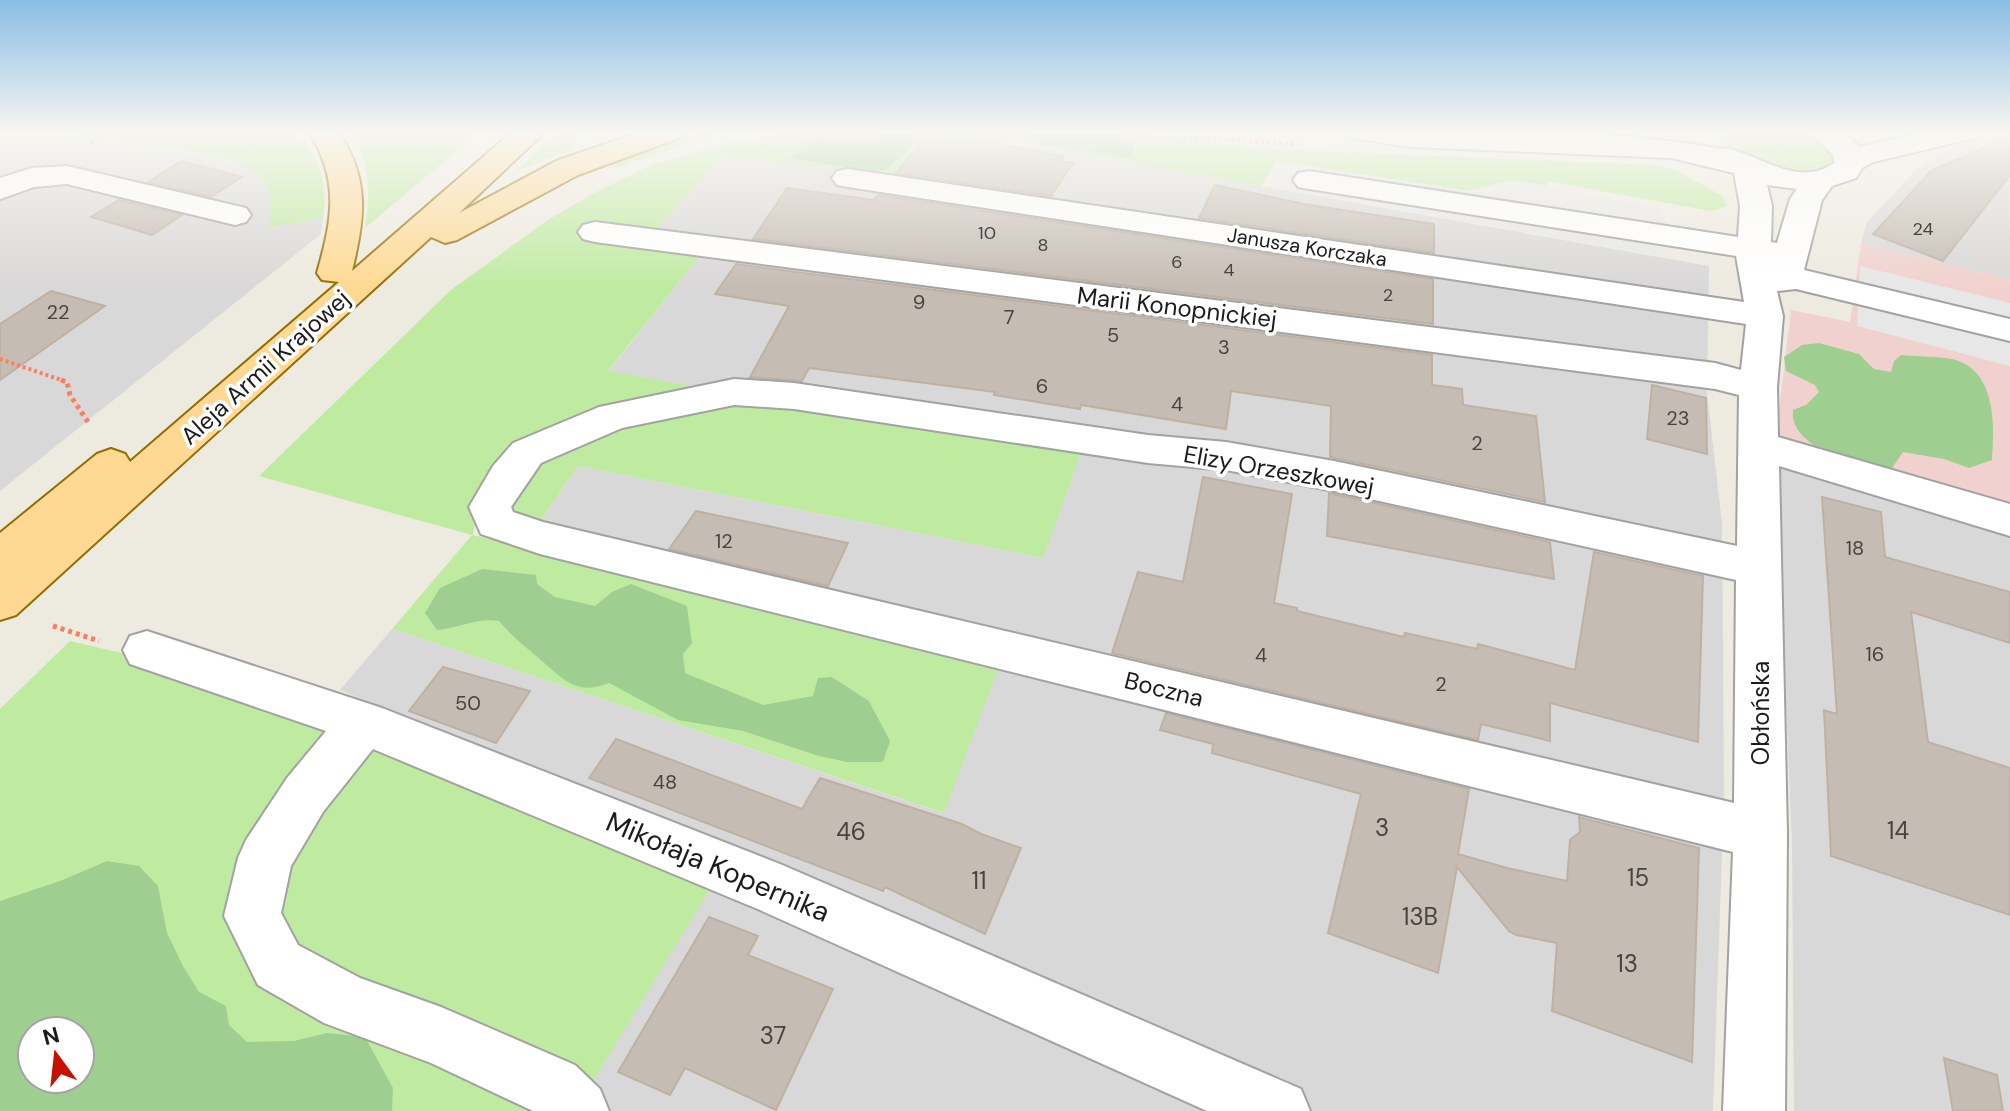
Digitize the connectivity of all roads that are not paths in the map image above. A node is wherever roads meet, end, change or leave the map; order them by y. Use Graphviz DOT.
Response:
graph roads {
  1 [pos="104,184"];
  2 [pos="348,184"];
  3 [pos="440,184"];
  4 [pos="471,184"];
  5 [pos="536,184"];
  6 [pos="905,184"];
  7 [pos="1328,184"];
  8 [pos="1748,184"];
  9 [pos="1822,184"];
  10 [pos="235,215"];
  11 [pos="595,232"];
  12 [pos="378,265"];
  13 [pos="334,273"];
  14 [pos="1770,273"];
  15 [pos="2010,330"];
  16 [pos="1758,387"];
  17 [pos="1758,445"];
  18 [pos="2010,520"];
  19 [pos="568,544"];
  20 [pos="0,558"];
  21 [pos="1759,568"];
  22 [pos="0,602"];
  23 [pos="147,650"];
  24 [pos="364,723"];
  25 [pos="1760,834"];
  26 [pos="578,1111"];
  27 [pos="1279,1111"];
  28 [pos="1754,1111"];
  1 -- 10 [label="street"];
  2 -- 13 [label="main road"];
  3 -- 13 [label="main road, Aleja Armii Krajowej"];
  4 -- 12 [label="main road, Aleja Armii Krajowej"];
  5 -- 12 [label="main road"];
  6 -- 14 [label="street, Janusza Korczaka"];
  7 -- 14 [label="street"];
  8 -- 14 [label="street, Obłońska"];
  9 -- 14 [label="street, Obłońska"];
  11 -- 16 [label="street, Marii Konopnickiej"];
  12 -- 22 [label="main road, Aleja Armii Krajowej"];
  13 -- 20 [label="main road, Aleja Armii Krajowej"];
  14 -- 15 [label="street"];
  14 -- 16 [label="street, Obłońska"];
  16 -- 17 [label="street, Obłońska"];
  17 -- 18 [label="street"];
  17 -- 21 [label="street, Obłońska"];
  19 -- 21 [label="street, Elizy Orzeszkowej"];
  19 -- 25 [label="street, Boczna"];
  21 -- 25 [label="street, Obłońska"];
  23 -- 24 [label="street, Mikołaja Kopernika"];
  24 -- 26 [label="street"];
  24 -- 27 [label="street, Mikołaja Kopernika"];
  25 -- 28 [label="street, Obłońska"];
}
